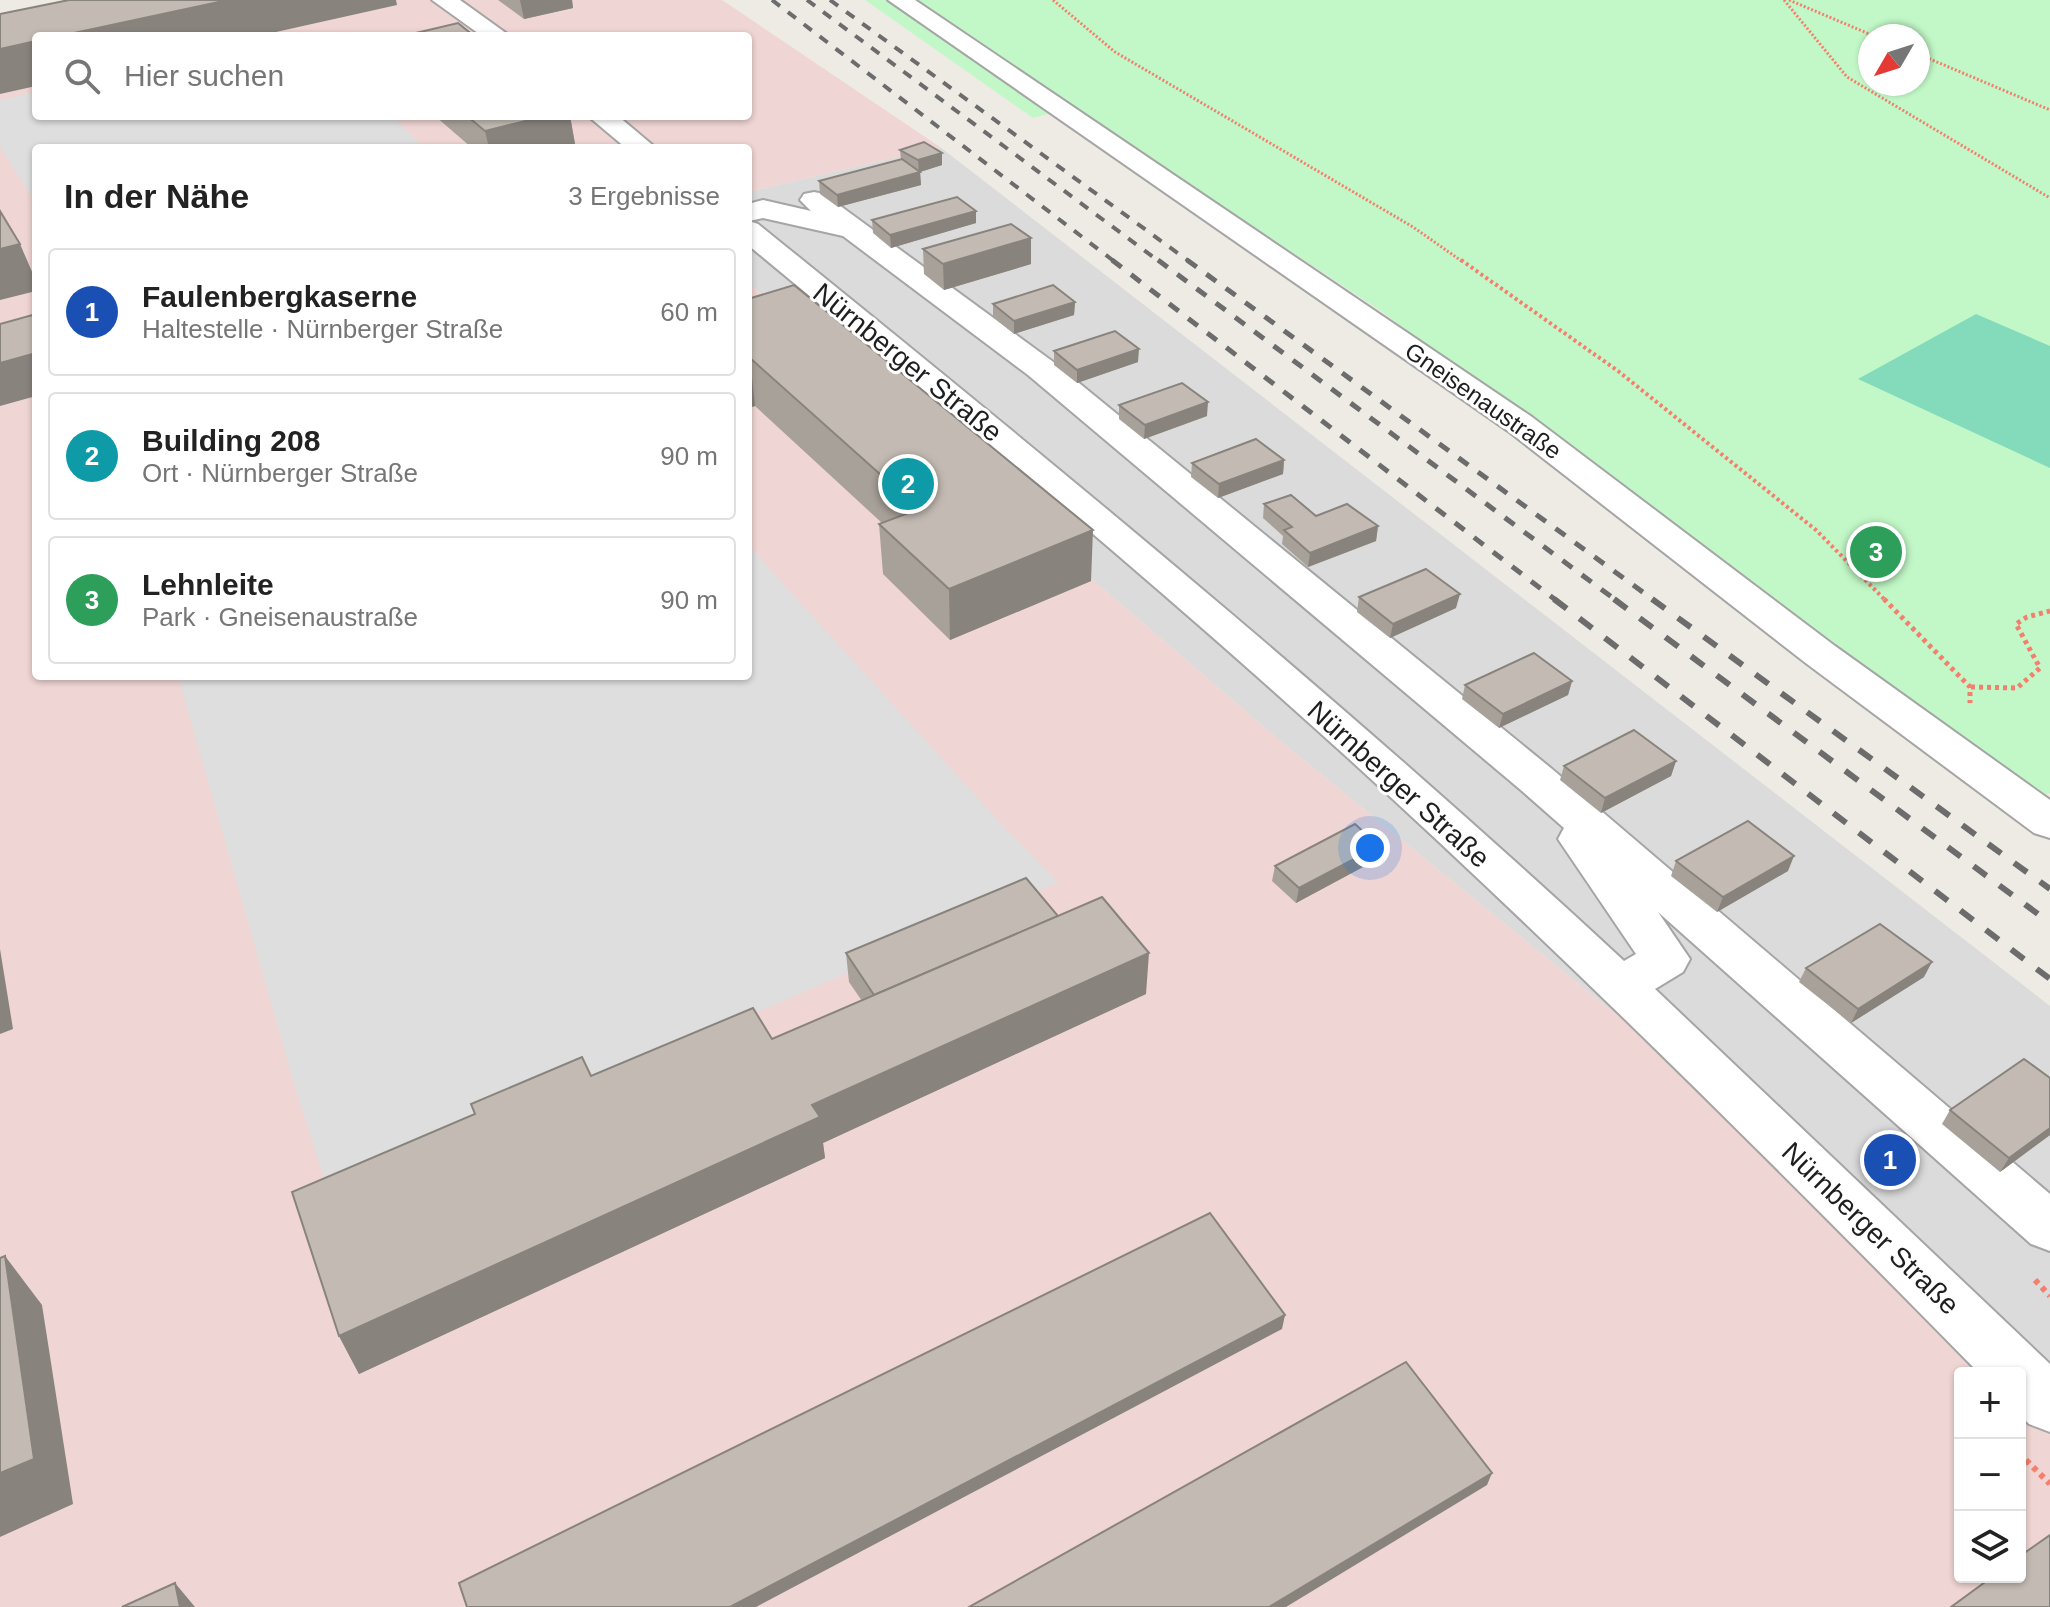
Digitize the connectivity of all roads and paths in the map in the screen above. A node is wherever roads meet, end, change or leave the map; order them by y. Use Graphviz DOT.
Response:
graph roads {
  1 [pos="444,0"];
  2 [pos="900,0"];
  3 [pos="1053,0"];
  4 [pos="1786,0"];
  5 [pos="1858,29"];
  6 [pos="492,32"];
  7 [pos="1930,59"];
  8 [pos="2050,110"];
  9 [pos="606,120"];
  10 [pos="638,144"];
  11 [pos="2050,198"];
  12 [pos="814,200"];
  13 [pos="752,212"];
  14 [pos="856,230"];
  15 [pos="752,233"];
  16 [pos="2050,611"];
  17 [pos="1970,687"];
  18 [pos="1966,764"];
  19 [pos="1537,780"];
  20 [pos="2050,822"];
  21 [pos="1619,987"];
  22 [pos="2050,1227"];
  23 [pos="2013,1367"];
  24 [pos="2026,1380"];
  25 [pos="2050,1404"];
  26 [pos="2026,1460"];
  27 [pos="2050,1484"];
  1 -- 6 [label="street"];
  2 -- 18 [label="street, Gneisenaustraße"];
  3 -- 17 [label="path"];
  4 -- 5 [label="path"];
  4 -- 11 [label="path"];
  7 -- 8 [label="path"];
  9 -- 10 [label="street"];
  12 -- 14 [label="street"];
  13 -- 14 [label="street"];
  14 -- 19 [label="street"];
  15 -- 21 [label="street, Nürnberger Straße"];
  16 -- 17 [label="path"];
  17 -- 18 [label="path"];
  18 -- 20 [label="street, Gneisenaustraße"];
  19 -- 21 [label="street"];
  19 -- 22 [label="street"];
  21 -- 23 [label="street, Nürnberger Straße"];
  24 -- 25 [label="street, Nürnberger Straße"];
  26 -- 27 [label="path"];
}
